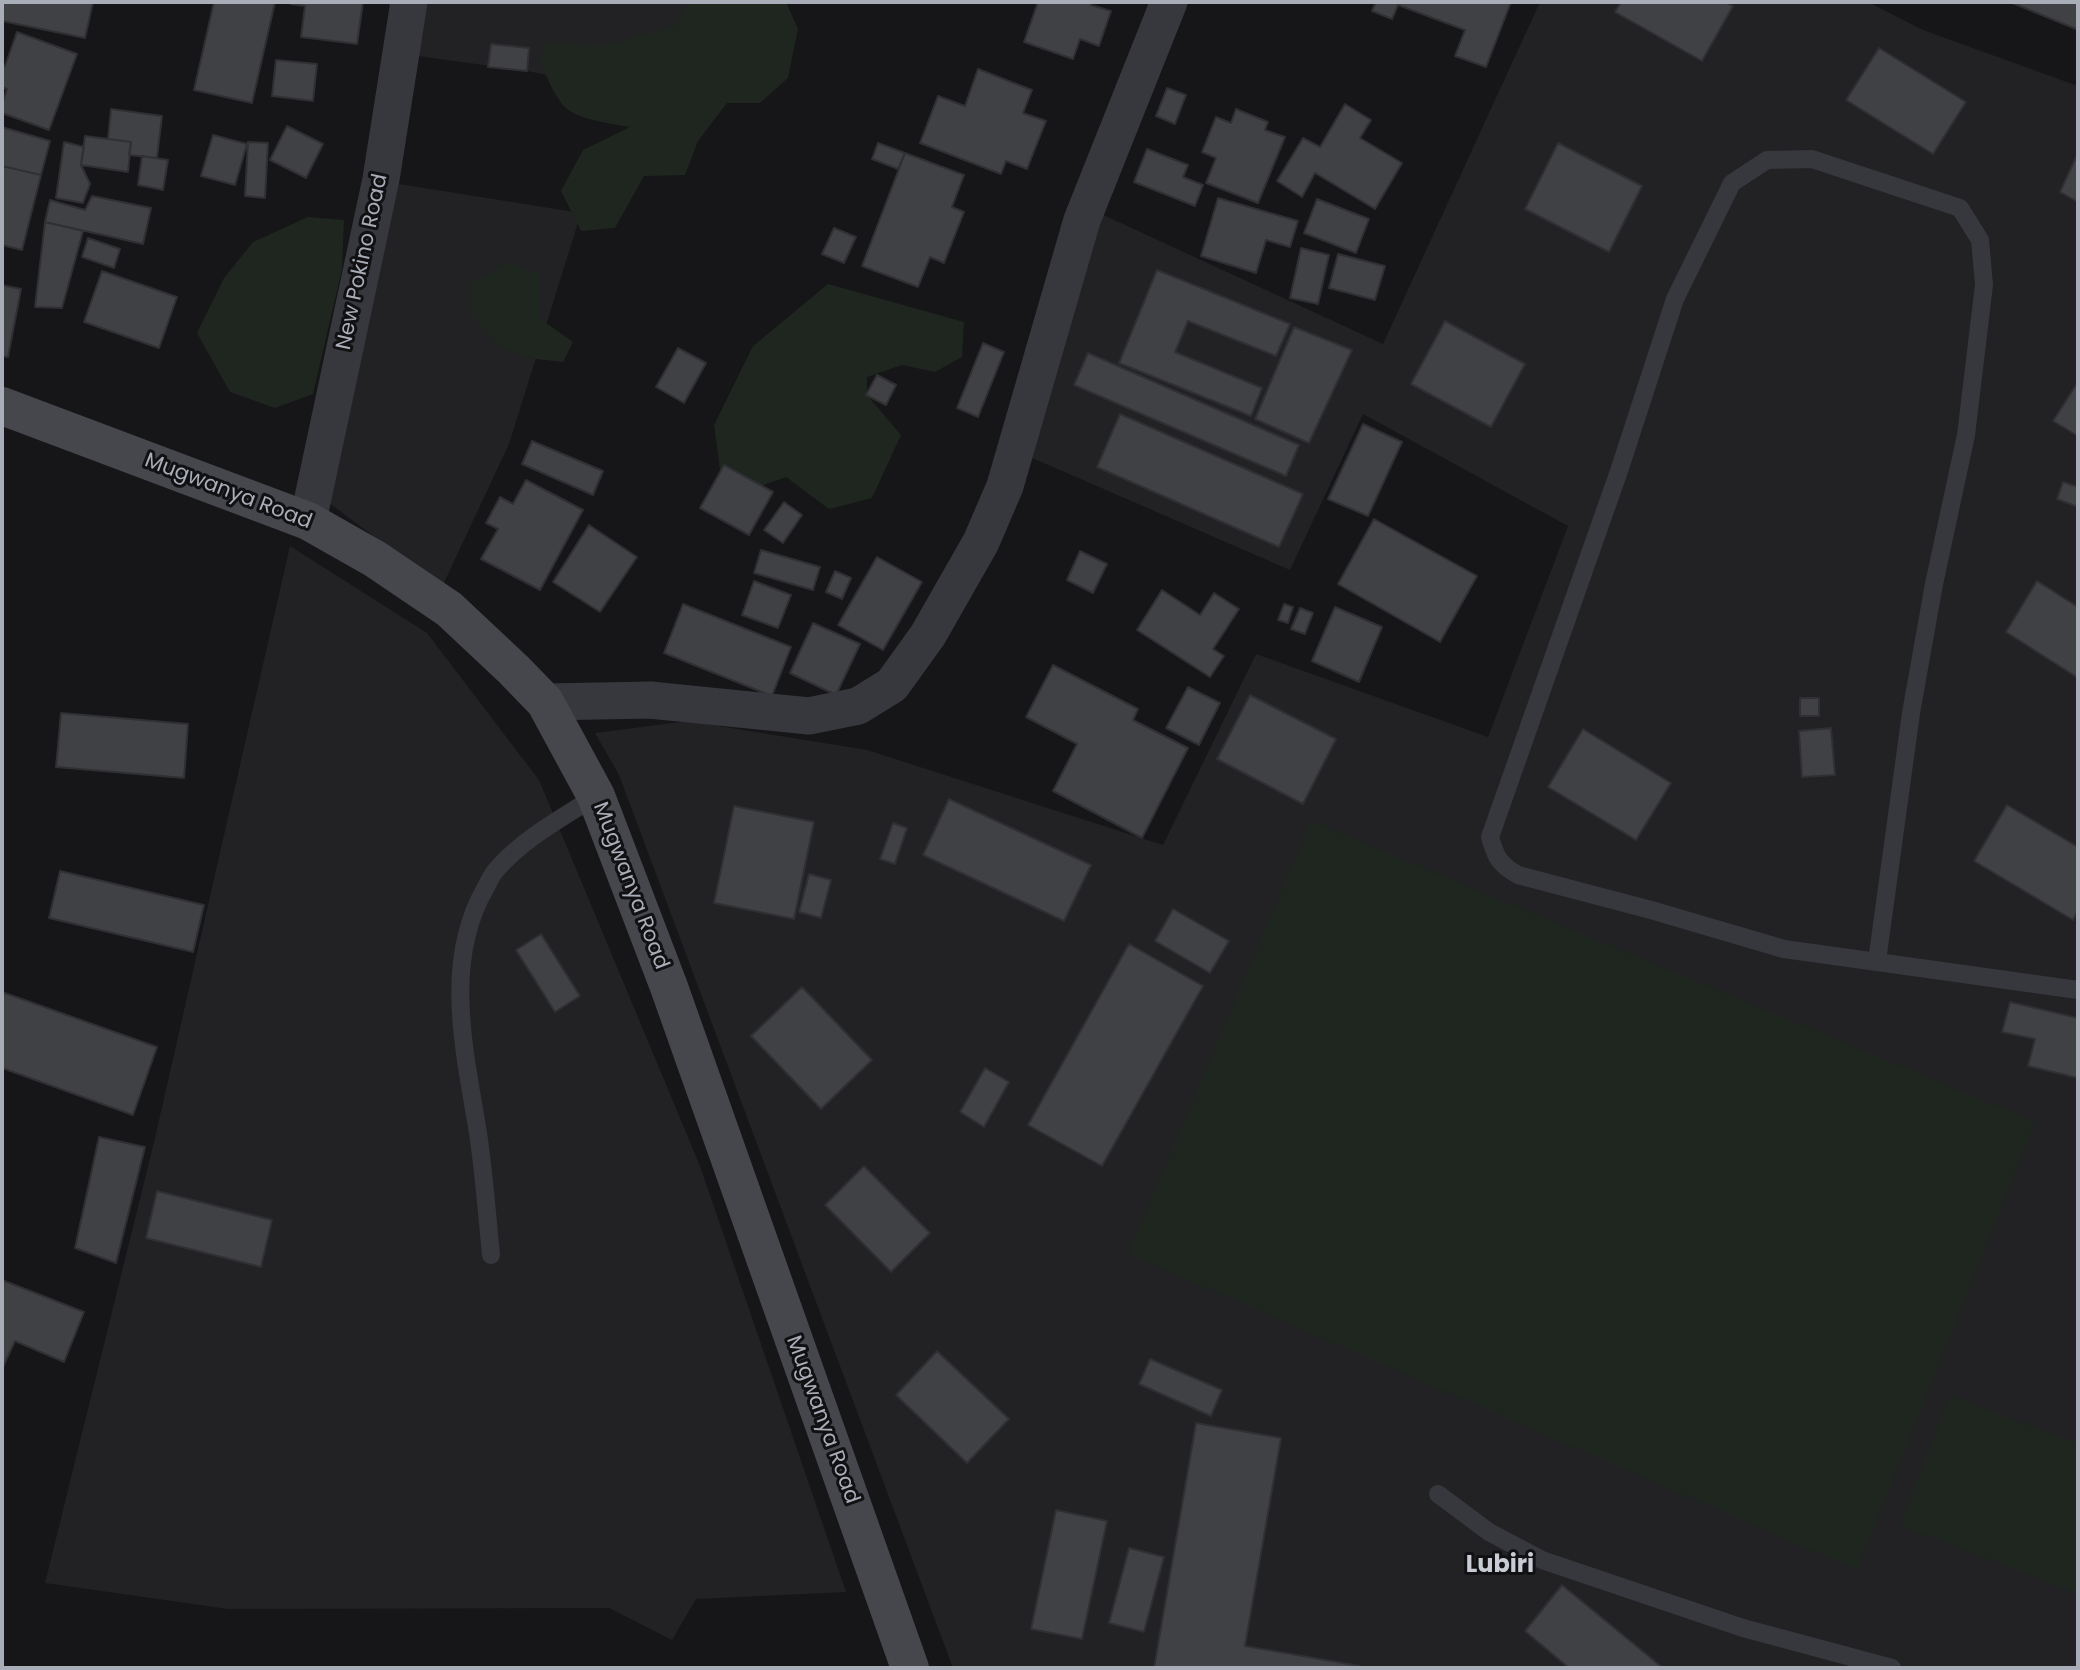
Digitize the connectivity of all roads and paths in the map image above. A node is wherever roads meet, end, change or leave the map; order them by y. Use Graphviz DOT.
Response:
graph roads {
  1 [pos="409,2"];
  2 [pos="1169,2"];
  3 [pos="2,406"];
  4 [pos="308,522"];
  5 [pos="545,702"];
  6 [pos="596,796"];
  7 [pos="1877,961"];
  8 [pos="2078,990"];
  9 [pos="491,1255"];
  10 [pos="1438,1494"];
  11 [pos="910,1668"];
  12 [pos="1892,1668"];
  1 -- 4 [label="street, New Pokino Road"];
  2 -- 5 [label="street"];
  3 -- 4 [label="street, Mugwanya Road"];
  4 -- 5 [label="street, Mugwanya Road"];
  5 -- 6 [label="street, Mugwanya Road"];
  6 -- 9 [label="lane"];
  6 -- 11 [label="street, Mugwanya Road"];
  7 -- 7 [label="lane"];
  7 -- 8 [label="lane"];
  10 -- 12 [label="lane"];
}
